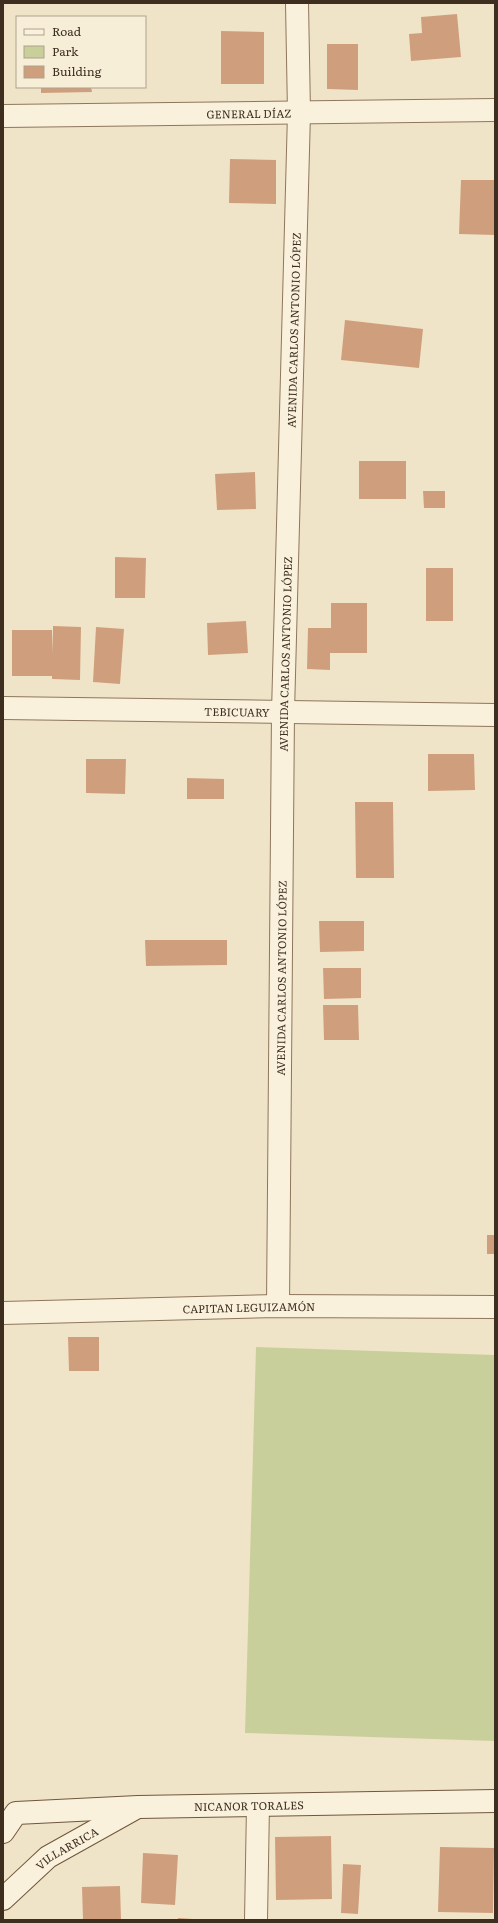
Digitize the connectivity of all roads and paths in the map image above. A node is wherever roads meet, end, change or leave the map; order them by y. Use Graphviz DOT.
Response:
graph roads {
  1 [pos="297,3"];
  2 [pos="495,110"];
  3 [pos="298,113"];
  4 [pos="3,116"];
  5 [pos="3,708"];
  6 [pos="283,712"];
  7 [pos="495,715"];
  8 [pos="278,1306"];
  9 [pos="495,1308"];
  10 [pos="3,1313"];
  11 [pos="495,1801"];
  12 [pos="258,1805"];
  13 [pos="138,1807"];
  14 [pos="9,1813"];
  15 [pos="3,1832"];
  16 [pos="3,1899"];
  17 [pos="256,1920"];
  1 -- 3 [label="street, AVENIDA CARLOS ANTONIO LÓPEZ"];
  2 -- 3 [label="street, GENERAL DÍAZ"];
  3 -- 4 [label="street, GENERAL DÍAZ"];
  3 -- 6 [label="street, AVENIDA CARLOS ANTONIO LÓPEZ"];
  5 -- 6 [label="street, TEBICUARY"];
  6 -- 7 [label="street, TEBICUARY"];
  6 -- 8 [label="street, AVENIDA CARLOS ANTONIO LÓPEZ"];
  8 -- 9 [label="street, CAPITAN LEGUIZAMÓN"];
  8 -- 10 [label="street, CAPITAN LEGUIZAMÓN"];
  11 -- 12 [label="street, NICANOR TORALES"];
  12 -- 13 [label="street, NICANOR TORALES"];
  12 -- 17 [label="street"];
  13 -- 14 [label="street, NICANOR TORALES"];
  13 -- 16 [label="street, VILLARRICA"];
  14 -- 15 [label="street"];
}
